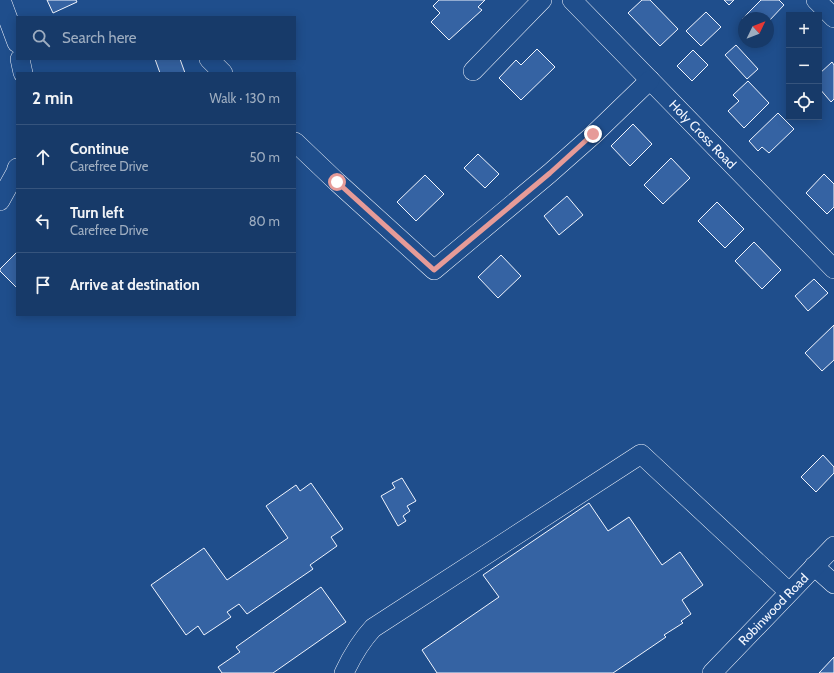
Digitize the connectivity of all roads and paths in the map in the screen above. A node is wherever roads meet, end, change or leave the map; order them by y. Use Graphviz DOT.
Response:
graph roads {
  1 [pos="1,0"];
  2 [pos="542,0"];
  3 [pos="572,0"];
  4 [pos="816,0"];
  5 [pos="834,18"];
  6 [pos="16,40"];
  7 [pos="20,60"];
  8 [pos="210,60"];
  9 [pos="473,71"];
  10 [pos="24,72"];
  11 [pos="222,72"];
  12 [pos="650,80"];
  13 [pos="296,143"];
  14 [pos="16,172"];
  15 [pos="0,201"];
  16 [pos="834,269"];
  17 [pos="834,546"];
  18 [pos="814,566"];
  19 [pos="834,584"];
  20 [pos="789,592"];
  21 [pos="344,673"];
  22 [pos="712,673"];
  1 -- 6 [label="street"];
  2 -- 9 [label="street"];
  3 -- 12 [label="street, Holy Cross Road"];
  4 -- 5 [label="street"];
  7 -- 10 [label="street"];
  8 -- 11 [label="street"];
  12 -- 13 [label="street"];
  12 -- 16 [label="street, Holy Cross Road"];
  14 -- 15 [label="street"];
  17 -- 18 [label="street, Robinwood Road"];
  18 -- 19 [label="street"];
  18 -- 20 [label="street, Robinwood Road"];
  20 -- 21 [label="street"];
  20 -- 22 [label="street, Robinwood Road"];
}
